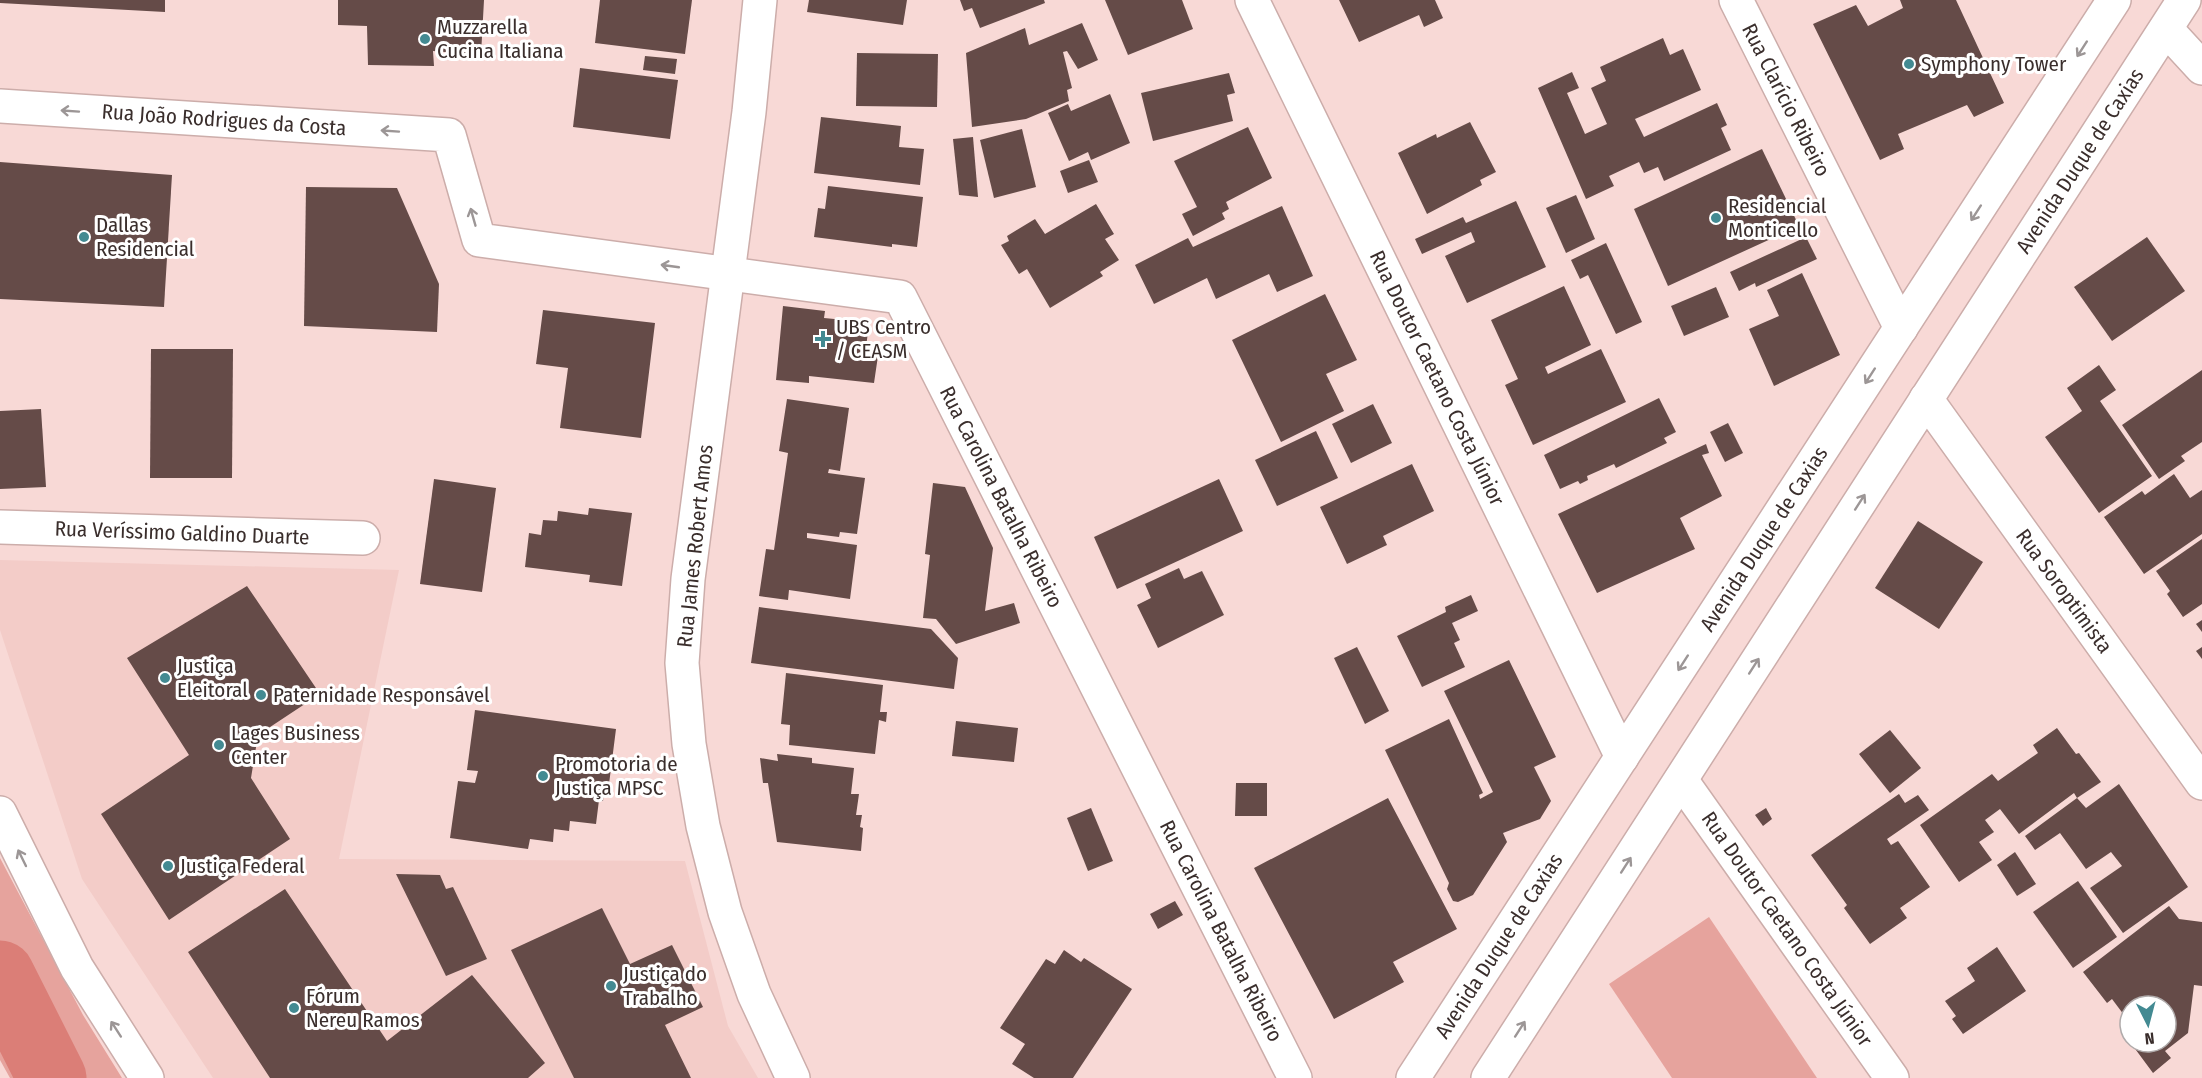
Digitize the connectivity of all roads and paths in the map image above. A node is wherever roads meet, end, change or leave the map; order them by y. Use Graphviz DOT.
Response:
graph roads {
  1 [pos="760,0"];
  2 [pos="1252,0"];
  3 [pos="1736,0"];
  4 [pos="2114,0"];
  5 [pos="2184,0"];
  6 [pos="2166,28"];
  7 [pos="2202,68"];
  8 [pos="0,106"];
  9 [pos="449,135"];
  10 [pos="728,273"];
  11 [pos="1901,328"];
  12 [pos="1926,399"];
  13 [pos="0,527"];
  14 [pos="363,538"];
  15 [pos="1622,757"];
  16 [pos="1681,780"];
  17 [pos="2202,783"];
  18 [pos="0,813"];
  19 [pos="147,1078"];
  20 [pos="793,1078"];
  21 [pos="1295,1078"];
  22 [pos="1413,1078"];
  23 [pos="1488,1078"];
  24 [pos="1892,1078"];
  1 -- 10 [label="street, Rua James Robert Amos"];
  2 -- 15 [label="street, Rua Doutor Caetano Costa Júnior"];
  3 -- 11 [label="street, Rua Clarício Ribeiro"];
  4 -- 11 [label="street, Avenida Duque de Caxias, one-way"];
  5 -- 6 [label="street, Avenida Duque de Caxias"];
  6 -- 7 [label="street"];
  6 -- 12 [label="street, Avenida Duque de Caxias"];
  9 -- 8 [label="street, Rua João Rodrigues da Costa, one-way"];
  10 -- 9 [label="street, Rua Carolina Batalha Ribeiro, one-way"];
  10 -- 20 [label="street, Rua James Robert Amos"];
  10 -- 21 [label="street, Rua Carolina Batalha Ribeiro"];
  11 -- 15 [label="street, Avenida Duque de Caxias, one-way"];
  16 -- 12 [label="street, Avenida Duque de Caxias, one-way"];
  12 -- 17 [label="street, Rua Soroptimista"];
  13 -- 14 [label="street, Rua Veríssimo Galdino Duarte"];
  15 -- 22 [label="street, Avenida Duque de Caxias"];
  23 -- 16 [label="street, Avenida Duque de Caxias, one-way"];
  16 -- 24 [label="street, Rua Doutor Caetano Costa Júnior"];
  19 -- 18 [label="street, one-way"];
}
